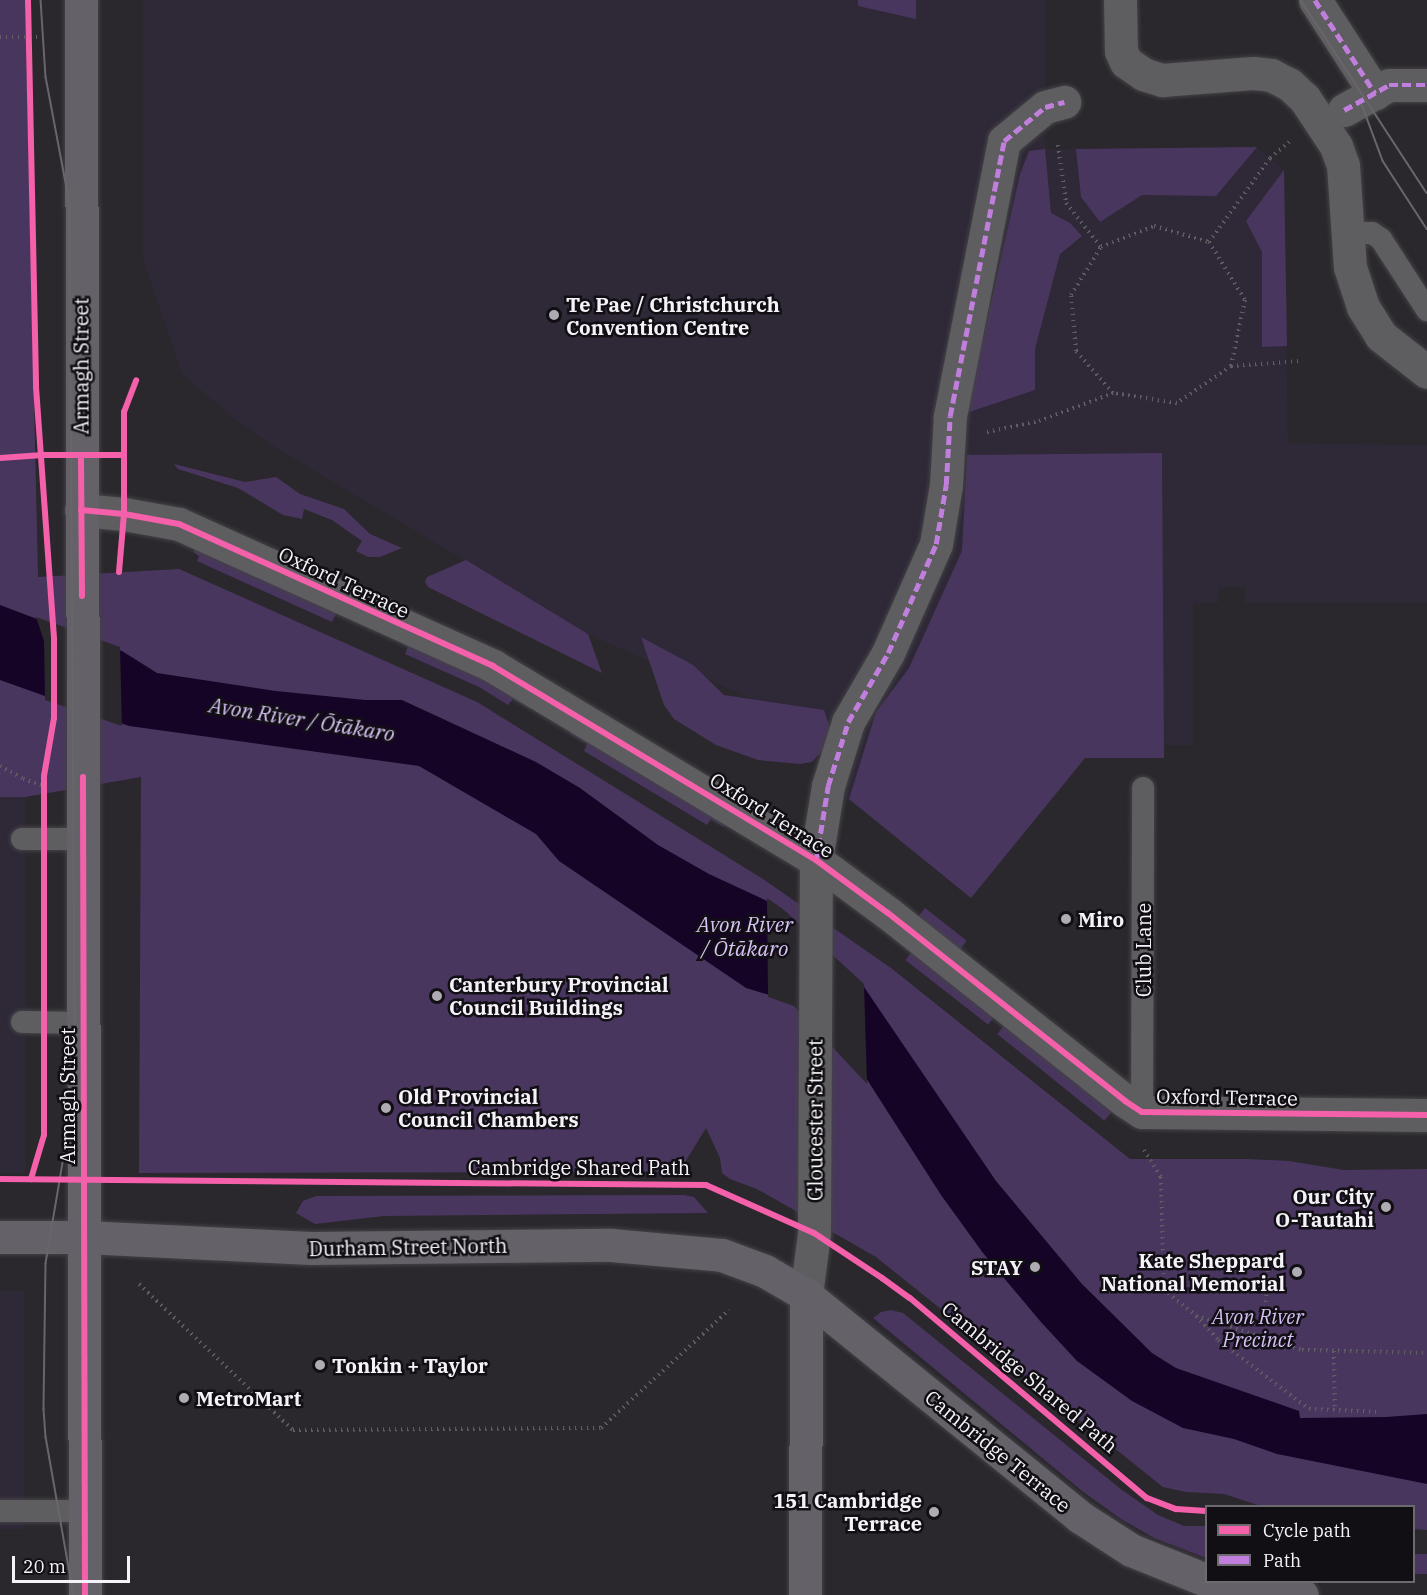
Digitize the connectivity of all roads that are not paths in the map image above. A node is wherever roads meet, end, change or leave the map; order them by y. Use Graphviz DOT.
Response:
graph roads {
  1 [pos="81,0"];
  2 [pos="1120,0"];
  3 [pos="1315,0"];
  4 [pos="1427,85"];
  5 [pos="1375,93"];
  6 [pos="1064,102"];
  7 [pos="1344,110"];
  8 [pos="1348,233"];
  9 [pos="1427,310"];
  10 [pos="1427,372"];
  11 [pos="81,510"];
  12 [pos="1143,788"];
  13 [pos="33,838"];
  14 [pos="83,839"];
  15 [pos="816,860"];
  16 [pos="22,1022"];
  17 [pos="84,1023"];
  18 [pos="1142,1112"];
  19 [pos="1427,1115"];
  20 [pos="0,1237"];
  21 [pos="84,1237"];
  22 [pos="806,1295"];
  23 [pos="0,1511"];
  24 [pos="85,1511"];
  25 [pos="1205,1580"];
  26 [pos="1217,1583"];
  27 [pos="85,1595"];
  28 [pos="805,1595"];
  29 [pos="1302,1595"];
  1 -- 11 [label="street, Armagh Street"];
  2 -- 8 [label="street"];
  3 -- 5 [label="street"];
  4 -- 5 [label="street"];
  5 -- 7 [label="street"];
  6 -- 15 [label="street, Gloucester Street"];
  8 -- 9 [label="lane"];
  8 -- 10 [label="street"];
  11 -- 14 [label="street, Armagh Street"];
  11 -- 15 [label="street, Oxford Terrace"];
  12 -- 18 [label="lane, Club Lane"];
  13 -- 14 [label="lane"];
  14 -- 17 [label="street, Armagh Street"];
  15 -- 18 [label="street, Oxford Terrace"];
  15 -- 22 [label="street, Gloucester Street"];
  16 -- 17 [label="lane"];
  17 -- 21 [label="street, Armagh Street"];
  18 -- 19 [label="street, Oxford Terrace"];
  20 -- 21 [label="street, Durham Street North"];
  21 -- 22 [label="street, Durham Street North"];
  21 -- 24 [label="street, Armagh Street"];
  22 -- 25 [label="street, Cambridge Terrace"];
  22 -- 28 [label="street, Gloucester Street"];
  23 -- 24 [label="lane"];
  24 -- 27 [label="street, Armagh Street"];
  26 -- 29 [label="street, Cambridge Terrace"];
}
